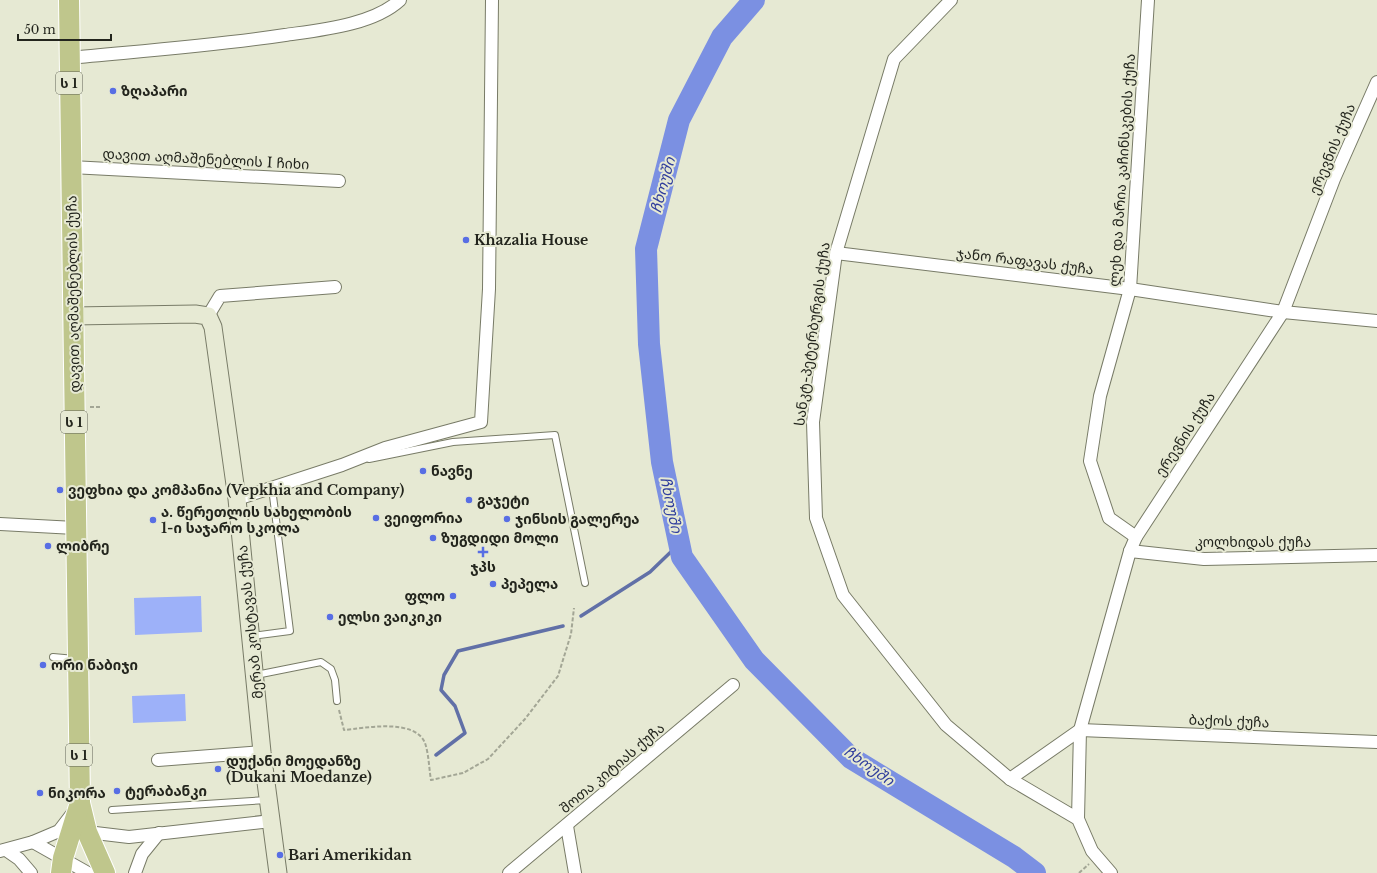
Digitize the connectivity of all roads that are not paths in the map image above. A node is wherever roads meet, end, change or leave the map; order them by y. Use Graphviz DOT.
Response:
graph roads {
  1 [pos="69,0"];
  2 [pos="400,0"];
  3 [pos="492,0"];
  4 [pos="951,0"];
  5 [pos="1148,0"];
  6 [pos="69,58"];
  7 [pos="1377,82"];
  8 [pos="71,167"];
  9 [pos="339,181"];
  10 [pos="836,253"];
  11 [pos="335,287"];
  12 [pos="1130,289"];
  13 [pos="1283,312"];
  14 [pos="73,316"];
  15 [pos="208,316"];
  16 [pos="1377,321"];
  17 [pos="342,465"];
  18 [pos="272,488"];
  19 [pos="237,499"];
  20 [pos="0,524"];
  21 [pos="75,528"];
  22 [pos="1136,537"];
  23 [pos="1130,551"];
  24 [pos="1377,555"];
  25 [pos="584,583"];
  26 [pos="252,636"];
  27 [pos="53,657"];
  28 [pos="77,659"];
  29 [pos="256,675"];
  30 [pos="733,685"];
  31 [pos="337,701"];
  32 [pos="1080,730"];
  33 [pos="1377,742"];
  34 [pos="262,752"];
  35 [pos="158,760"];
  36 [pos="1010,779"];
  37 [pos="268,800"];
  38 [pos="80,804"];
  39 [pos="112,810"];
  40 [pos="1078,819"];
  41 [pos="270,821"];
  42 [pos="566,826"];
  43 [pos="159,833"];
  44 [pos="37,845"];
  45 [pos="73,845"];
  46 [pos="3,851"];
  47 [pos="30,873"];
  48 [pos="88,873"];
  49 [pos="105,873"];
  50 [pos="135,873"];
  51 [pos="278,873"];
  52 [pos="509,873"];
  53 [pos="575,873"];
  54 [pos="1111,873"];
  1 -- 6 [label="highway, დავით აღმაშენებლის ქუჩა / ს 1"];
  2 -- 6 [label="street"];
  3 -- 17 [label="street"];
  4 -- 10 [label="street, სანკტ-პეტერბურგის ქუჩა"];
  5 -- 12 [label="street, ლეხ და მარია კაჩინსკების ქუჩა"];
  6 -- 8 [label="highway, დავით აღმაშენებლის ქუჩა / ს 1"];
  7 -- 13 [label="street, ერევნის ქუჩა"];
  8 -- 9 [label="street, დავით აღმაშენებლის I ჩიხი"];
  8 -- 14 [label="highway, დავით აღმაშენებლის ქუჩა / ს 1"];
  10 -- 12 [label="street, ჯანო რაფავას ქუჩა"];
  10 -- 36 [label="street, სანკტ-პეტერბურგის ქუჩა"];
  11 -- 15 [label="street"];
  12 -- 13 [label="street, ჯანო რაფავას ქუჩა"];
  12 -- 22 [label="street, ლეხ და მარია კაჩინსკების ქუჩა"];
  13 -- 16 [label="street, ჯანო რაფავას ქუჩა"];
  13 -- 22 [label="street, ერევნის ქუჩა"];
  14 -- 15 [label="main road"];
  14 -- 21 [label="highway, დავით აღმაშენებლის ქუჩა / ს 1"];
  15 -- 19 [label="main road, მერაბ კოსტავას ქუჩა"];
  17 -- 18 [label="street"];
  17 -- 25 [label="lane"];
  18 -- 19 [label="street"];
  18 -- 26 [label="lane"];
  19 -- 26 [label="main road, მერაბ კოსტავას ქუჩა"];
  20 -- 21 [label="street"];
  21 -- 28 [label="highway, დავით აღმაშენებლის ქუჩა / ს 1"];
  22 -- 23 [label="street, ერევნის ქუჩა"];
  23 -- 24 [label="street, კოლხიდას ქუჩა"];
  23 -- 32 [label="street, ერევნის ქუჩა"];
  26 -- 29 [label="main road, მერაბ კოსტავას ქუჩა"];
  27 -- 28 [label="lane"];
  28 -- 38 [label="highway, დავით აღმაშენებლის ქუჩა / ს 1"];
  29 -- 31 [label="lane"];
  29 -- 34 [label="main road, მერაბ კოსტავას ქუჩა"];
  30 -- 42 [label="street, შოთა კიტიას ქუჩა"];
  32 -- 33 [label="street, ბაქოს ქუჩა"];
  32 -- 36 [label="street"];
  32 -- 40 [label="street, ერევნის ქუჩა"];
  34 -- 35 [label="street"];
  34 -- 37 [label="main road, მერაბ კოსტავას ქუჩა"];
  36 -- 40 [label="street, სანკტ-პეტერბურგის ქუჩა"];
  37 -- 39 [label="lane"];
  37 -- 41 [label="main road, მერაბ კოსტავას ქუჩა"];
  38 -- 44 [label="street"];
  38 -- 45 [label="highway, ს 1"];
  40 -- 54 [label="street"];
  41 -- 43 [label="street"];
  41 -- 51 [label="main road, მერაბ კოსტავას ქუჩა"];
  42 -- 52 [label="street, შოთა კიტიას ქუჩა"];
  42 -- 53 [label="street"];
  43 -- 45 [label="street"];
  43 -- 50 [label="street"];
  44 -- 45 [label="street"];
  44 -- 46 [label="street"];
  45 -- 48 [label="street"];
  45 -- 49 [label="highway, ს 1"];
  46 -- 47 [label="street"];
}
